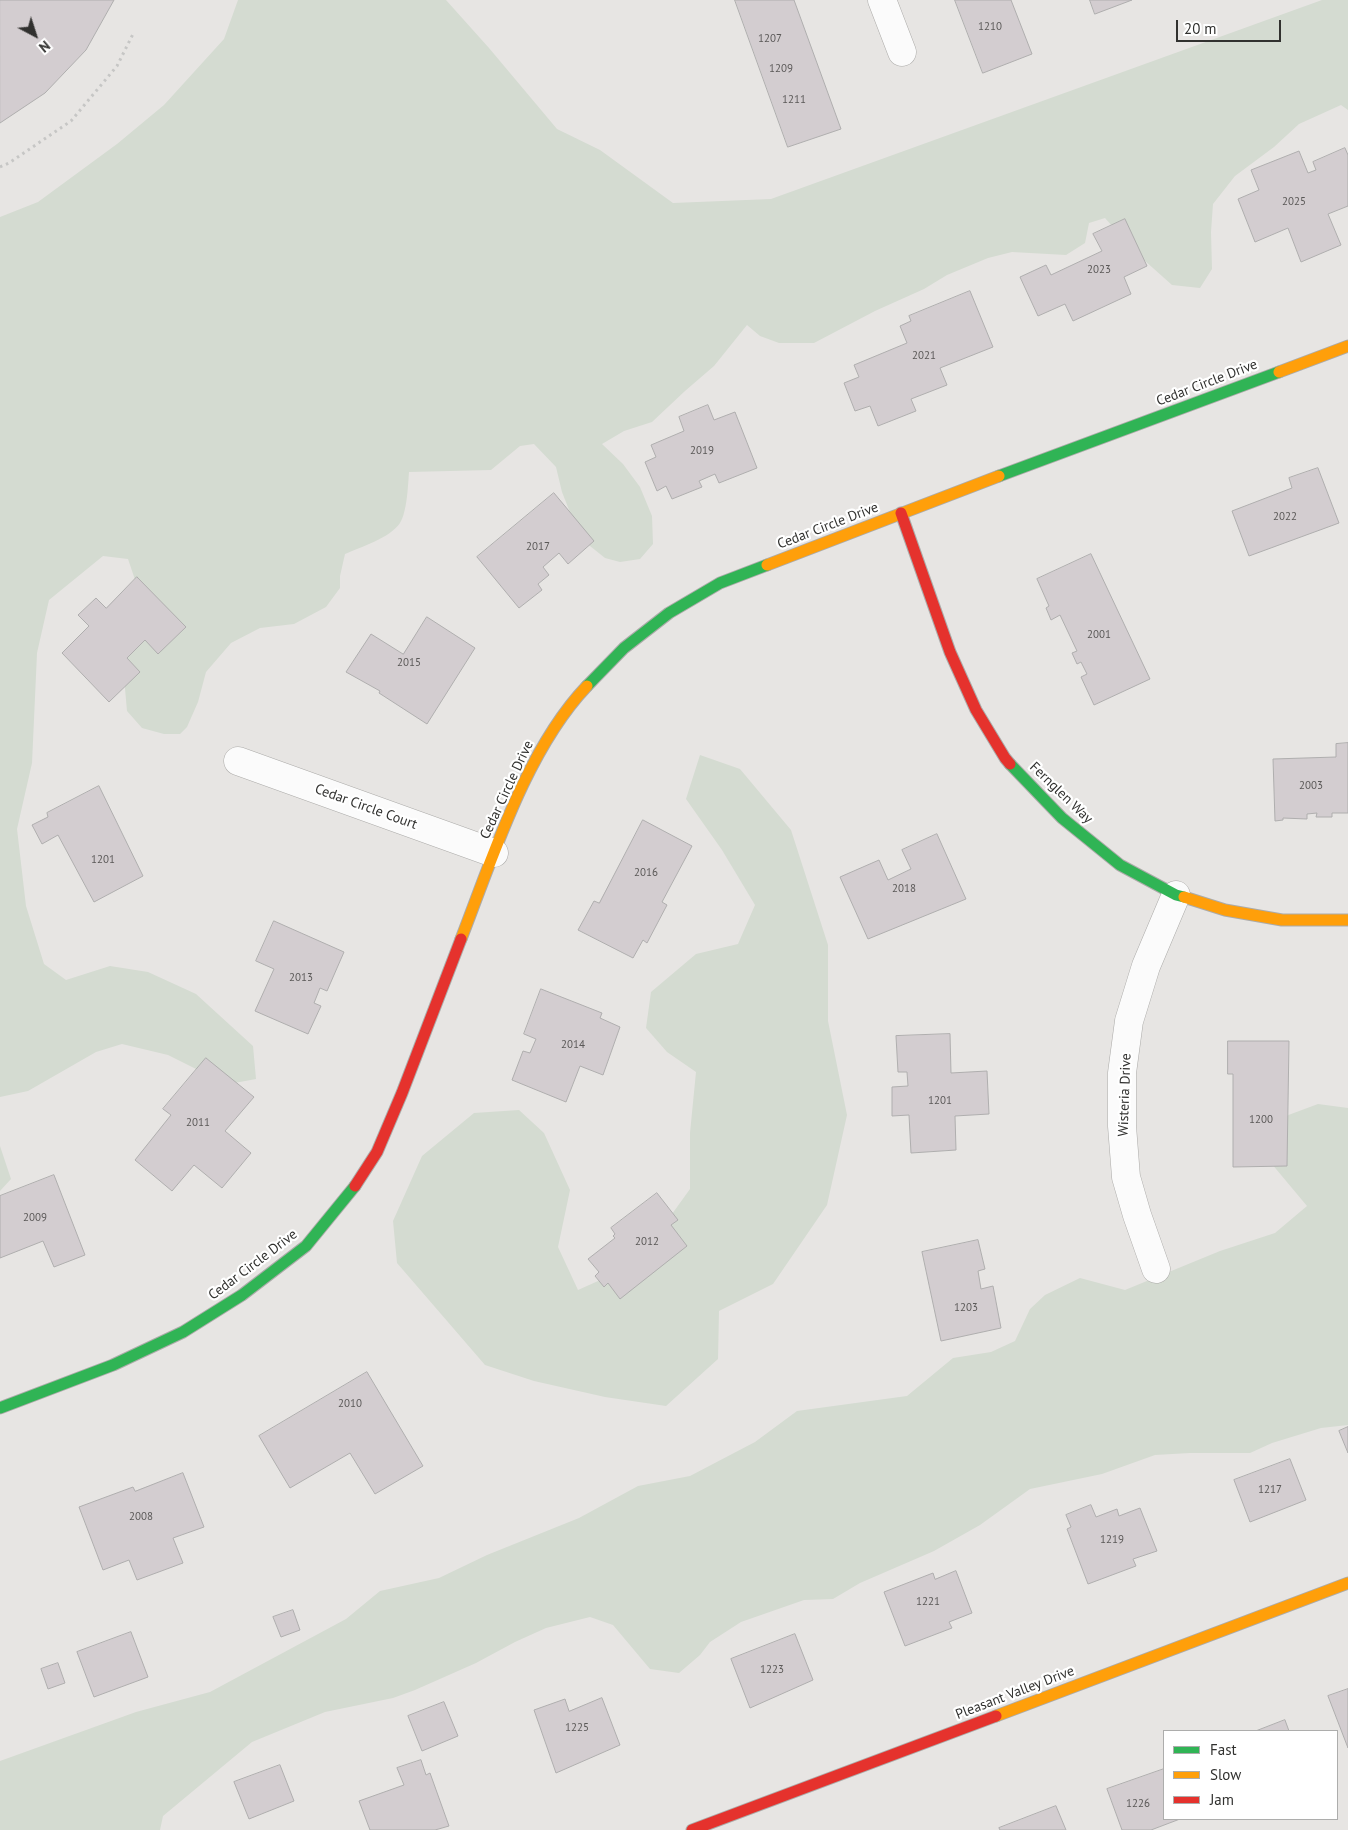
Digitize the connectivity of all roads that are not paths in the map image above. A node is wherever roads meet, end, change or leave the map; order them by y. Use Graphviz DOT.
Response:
graph roads {
  1 [pos="882,0"];
  2 [pos="902,52"];
  3 [pos="1348,346"];
  4 [pos="901,513"];
  5 [pos="238,761"];
  6 [pos="494,853"];
  7 [pos="1176,895"];
  8 [pos="1348,920"];
  9 [pos="1156,1268"];
  10 [pos="0,1408"];
  11 [pos="1348,1583"];
  12 [pos="692,1830"];
  1 -- 2 [label="street"];
  3 -- 4 [label="street, Cedar Circle Drive"];
  4 -- 6 [label="street, Cedar Circle Drive"];
  4 -- 7 [label="street, Fernglen Way"];
  5 -- 6 [label="street, Cedar Circle Court"];
  6 -- 10 [label="street, Cedar Circle Drive"];
  7 -- 8 [label="street, Fernglen Way"];
  7 -- 9 [label="street, Wisteria Drive"];
  11 -- 12 [label="street, Pleasant Valley Drive"];
}
